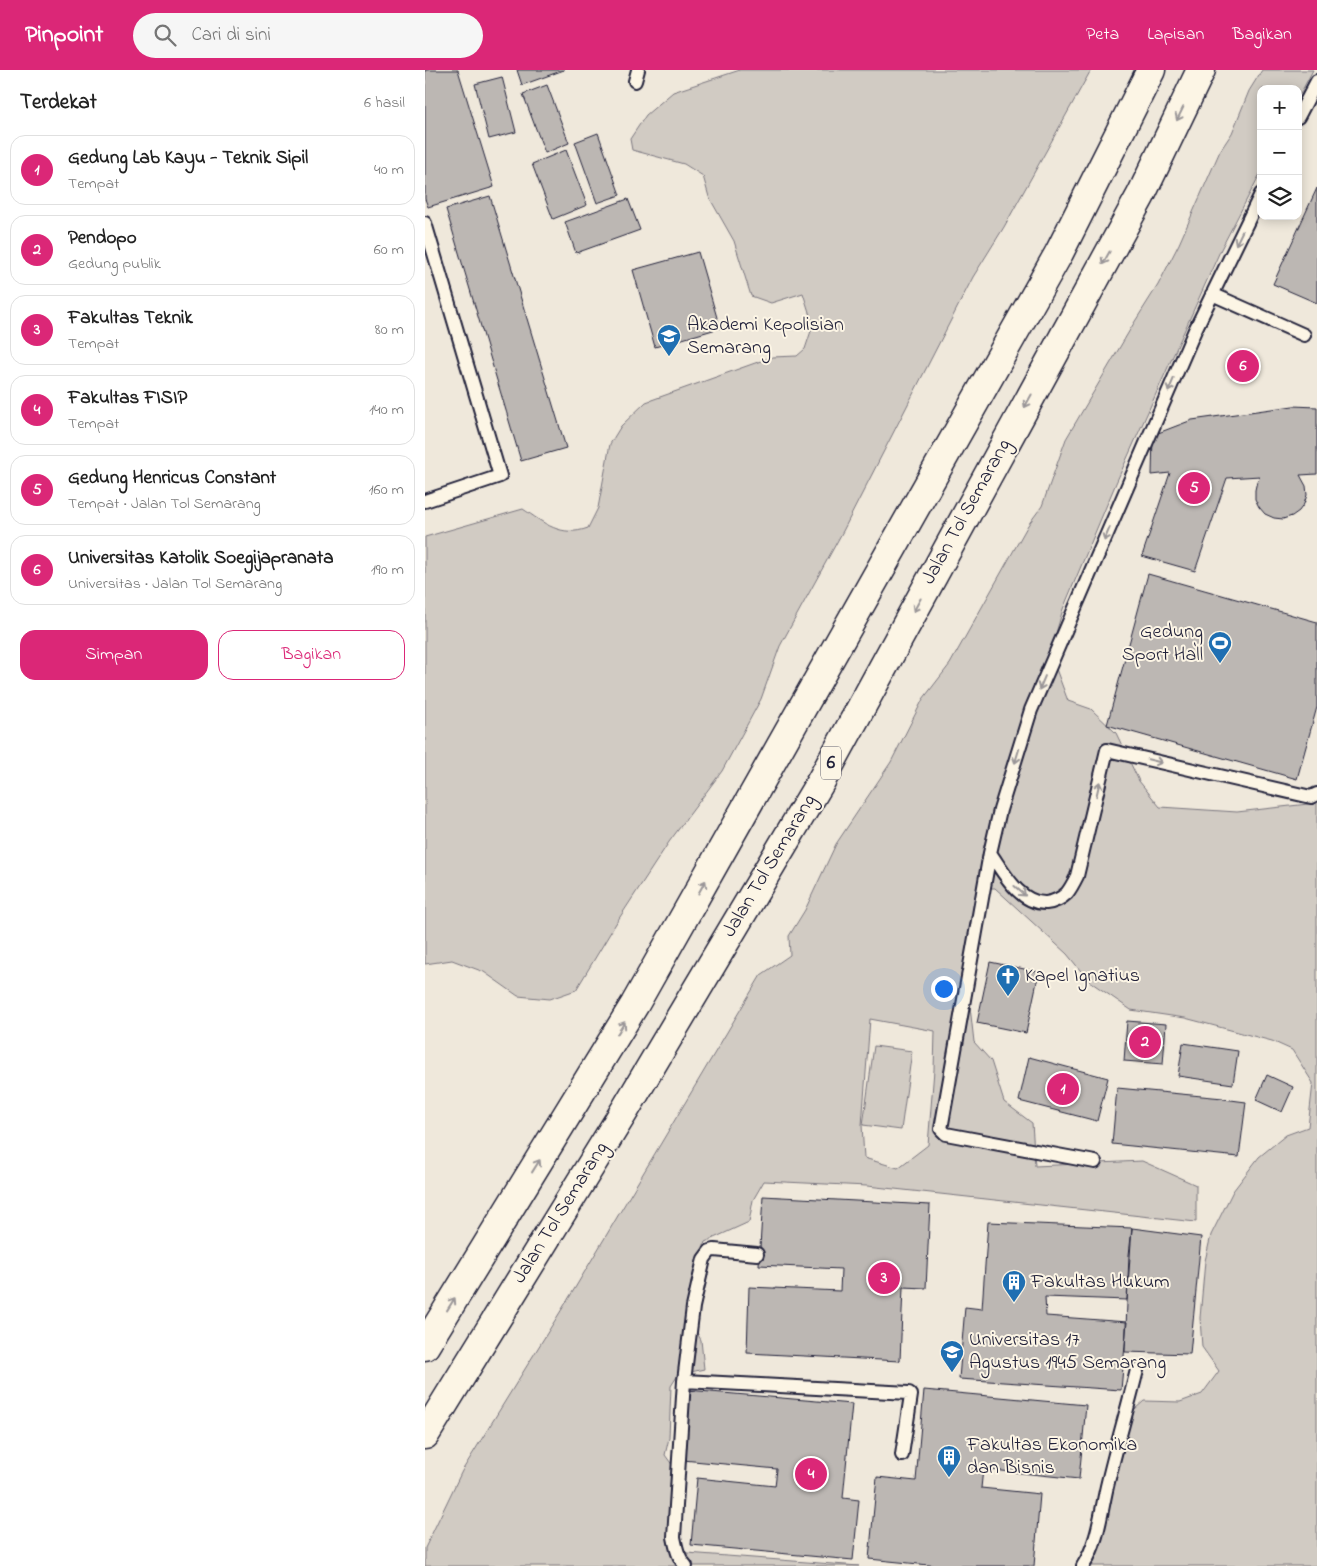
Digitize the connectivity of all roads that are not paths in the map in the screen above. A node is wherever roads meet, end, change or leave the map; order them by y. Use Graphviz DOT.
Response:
graph roads {
  1 [pos="1151,70"];
  2 [pos="1201,70"];
  3 [pos="1317,81"];
  4 [pos="1302,109"];
  5 [pos="1257,202"];
  6 [pos="425,223"];
  7 [pos="1212,294"];
  8 [pos="1303,335"];
  9 [pos="425,501"];
  10 [pos="1317,794"];
  11 [pos="990,853"];
  12 [pos="1095,1162"];
  13 [pos="757,1254"];
  14 [pos="425,1346"];
  15 [pos="1137,1370"];
  16 [pos="684,1381"];
  17 [pos="425,1435"];
  18 [pos="902,1455"];
  19 [pos="686,1566"];
  20 [pos="1083,1566"];
  14 -- 1 [label="highway, one-way"];
  2 -- 17 [label="highway, Jalan Tol Semarang / 6, one-way"];
  3 -- 4 [label="lane"];
  5 -- 7 [label="lane, one-way"];
  6 -- 9 [label="lane"];
  7 -- 8 [label="lane"];
  7 -- 11 [label="lane, one-way"];
  11 -- 10 [label="lane, one-way"];
  11 -- 12 [label="lane"];
  13 -- 16 [label="lane"];
  15 -- 20 [label="lane"];
  16 -- 18 [label="lane"];
  16 -- 19 [label="lane"];
}
